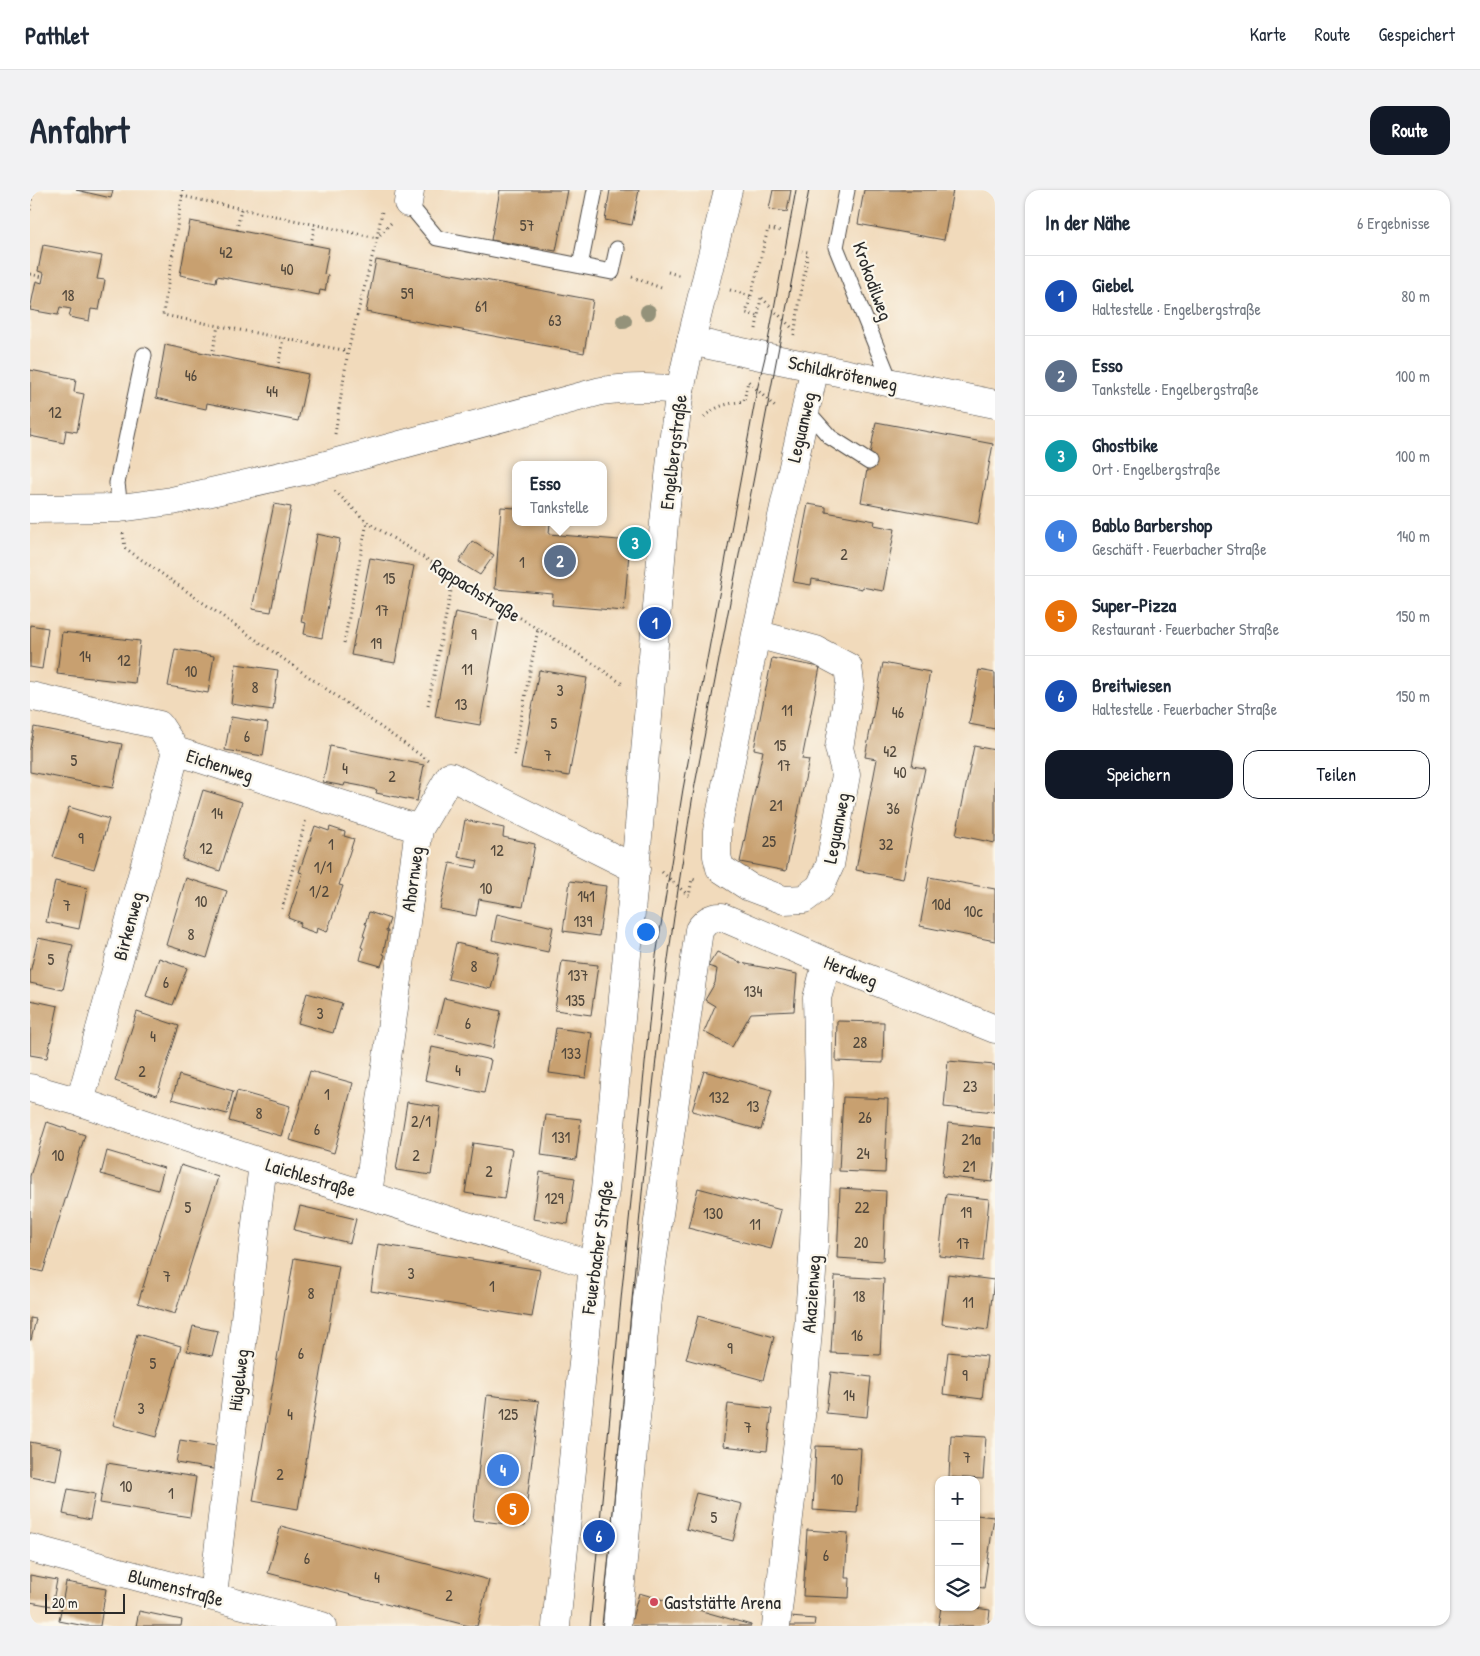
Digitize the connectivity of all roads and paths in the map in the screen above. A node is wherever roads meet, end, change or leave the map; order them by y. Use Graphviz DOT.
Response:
graph roads {
  1 [pos="34,190"];
  2 [pos="183,190"];
  3 [pos="595,190"];
  4 [pos="728,190"];
  5 [pos="847,190"];
  6 [pos="182,196"];
  7 [pos="400,201"];
  8 [pos="30,205"];
  9 [pos="241,209"];
  10 [pos="30,210"];
  11 [pos="314,224"];
  12 [pos="237,230"];
  13 [pos="782,232"];
  14 [pos="377,238"];
  15 [pos="311,244"];
  16 [pos="617,249"];
  17 [pos="580,266"];
  18 [pos="30,274"];
  19 [pos="43,277"];
  20 [pos="751,296"];
  21 [pos="762,297"];
  22 [pos="218,326"];
  23 [pos="794,330"];
  24 [pos="283,338"];
  25 [pos="691,341"];
  26 [pos="348,351"];
  27 [pos="212,355"];
  28 [pos="144,356"];
  29 [pos="278,368"];
  30 [pos="815,368"];
  31 [pos="891,383"];
  32 [pos="680,390"];
  33 [pos="995,404"];
  34 [pos="806,410"];
  35 [pos="335,435"];
  36 [pos="869,462"];
  37 [pos="311,469"];
  38 [pos="120,508"];
  39 [pos="30,509"];
  40 [pos="368,522"];
  41 [pos="454,576"];
  42 [pos="538,629"];
  43 [pos="756,634"];
  44 [pos="344,643"];
  45 [pos="30,696"];
  46 [pos="649,702"];
  47 [pos="428,705"];
  48 [pos="176,750"];
  49 [pos="514,755"];
  50 [pos="450,776"];
  51 [pos="312,794"];
  52 [pos="419,829"];
  53 [pos="636,869"];
  54 [pos="698,882"];
  55 [pos="282,909"];
  56 [pos="827,962"];
  57 [pos="995,1029"];
  58 [pos="30,1088"];
  59 [pos="80,1102"];
  60 [pos="263,1163"];
  61 [pos="368,1194"];
  62 [pos="593,1265"];
  63 [pos="30,1548"];
  64 [pos="213,1596"];
  65 [pos="322,1626"];
  66 [pos="556,1626"];
  67 [pos="617,1626"];
  68 [pos="776,1626"];
  1 -- 8 [label="path"];
  2 -- 6 [label="path"];
  3 -- 17 [label="lane"];
  4 -- 25 [label="street, Engelbergstraße"];
  5 -- 31 [label="lane, Krokodilweg"];
  6 -- 9 [label="path"];
  6 -- 22 [label="path"];
  7 -- 14 [label="path"];
  7 -- 14 [label="path"];
  7 -- 17 [label="lane"];
  8 -- 10 [label="path"];
  9 -- 11 [label="path"];
  9 -- 12 [label="path"];
  11 -- 14 [label="path"];
  11 -- 15 [label="path"];
  13 -- 20 [label="path"];
  14 -- 26 [label="path"];
  16 -- 17 [label="lane"];
  18 -- 19 [label="path"];
  21 -- 23 [label="path"];
  22 -- 24 [label="path"];
  22 -- 27 [label="path"];
  24 -- 26 [label="path"];
  24 -- 29 [label="path"];
  25 -- 30 [label="street, Schildkrötenweg"];
  25 -- 32 [label="street, Engelbergstraße"];
  26 -- 35 [label="path"];
  28 -- 38 [label="lane"];
  30 -- 31 [label="street, Schildkrötenweg"];
  30 -- 34 [label="street, Leguanweg"];
  31 -- 33 [label="street, Schildkrötenweg"];
  32 -- 37 [label="street"];
  32 -- 46 [label="street, Engelbergstraße"];
  34 -- 36 [label="lane"];
  34 -- 43 [label="street, Leguanweg"];
  37 -- 38 [label="street"];
  37 -- 40 [label="path, Rappachstraße"];
  38 -- 39 [label="street"];
  38 -- 50 [label="path"];
  40 -- 41 [label="path, Rappachstraße"];
  40 -- 44 [label="path"];
  41 -- 42 [label="path, Rappachstraße"];
  41 -- 47 [label="path"];
  42 -- 46 [label="path, Rappachstraße"];
  42 -- 49 [label="path"];
  43 -- 43 [label="street, Leguanweg"];
  45 -- 48 [label="street, Eichenweg"];
  46 -- 53 [label="street, Engelbergstraße"];
  48 -- 51 [label="street, Eichenweg"];
  48 -- 59 [label="street, Birkenweg"];
  50 -- 52 [label="street, Ahornweg"];
  50 -- 53 [label="street"];
  51 -- 52 [label="street, Eichenweg"];
  51 -- 55 [label="path"];
  52 -- 61 [label="street, Ahornweg"];
  53 -- 54 [label="path"];
  53 -- 62 [label="street, Feuerbacher Straße"];
  56 -- 57 [label="street, Herdweg"];
  56 -- 67 [label="street, Herdweg"];
  56 -- 68 [label="street, Akazienweg"];
  58 -- 59 [label="street, Laichlestraße"];
  59 -- 60 [label="street, Laichlestraße"];
  60 -- 61 [label="street, Laichlestraße"];
  60 -- 64 [label="street, Hügelweg"];
  61 -- 62 [label="street, Laichlestraße"];
  62 -- 66 [label="street, Feuerbacher Straße"];
  63 -- 64 [label="street, Blumenstraße"];
  64 -- 65 [label="street, Blumenstraße"];
}
